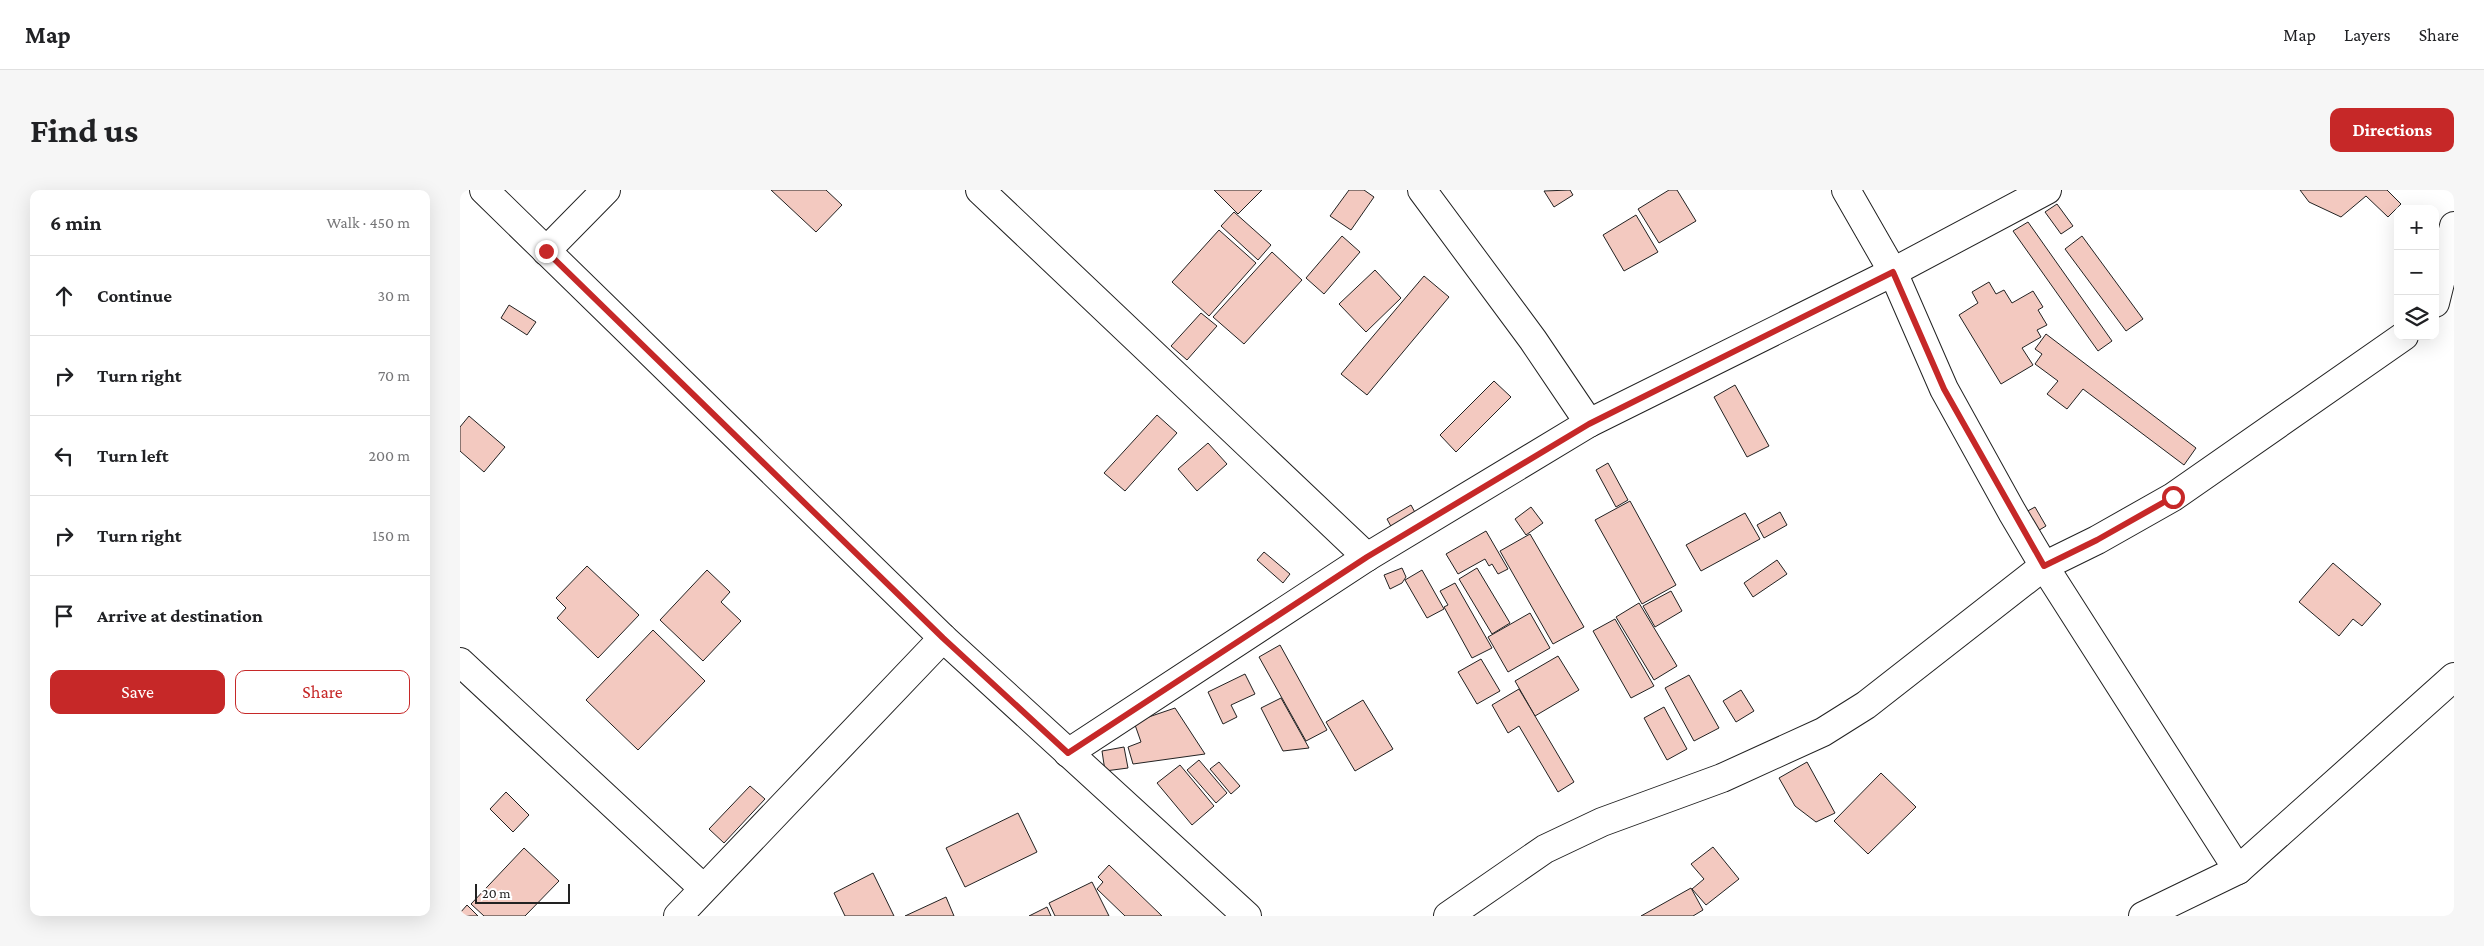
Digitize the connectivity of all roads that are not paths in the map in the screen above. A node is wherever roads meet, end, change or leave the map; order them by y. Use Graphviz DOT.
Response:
graph roads {
  1 [pos="484,190"];
  2 [pos="606,190"];
  3 [pos="980,190"];
  4 [pos="1422,190"];
  5 [pos="1846,190"];
  6 [pos="2047,190"];
  7 [pos="2454,226"];
  8 [pos="546,251"];
  9 [pos="1893,272"];
  10 [pos="2437,295"];
  11 [pos="2398,340"];
  12 [pos="1589,424"];
  13 [pos="1367,557"];
  14 [pos="2044,566"];
  15 [pos="943,638"];
  16 [pos="460,662"];
  17 [pos="2454,677"];
  18 [pos="1068,753"];
  19 [pos="2238,870"];
  20 [pos="703,888"];
  21 [pos="678,916"];
  22 [pos="1247,916"];
  23 [pos="1448,916"];
  24 [pos="2143,916"];
  1 -- 8 [label="street"];
  2 -- 8 [label="street"];
  3 -- 13 [label="street"];
  4 -- 12 [label="street"];
  5 -- 9 [label="street"];
  6 -- 9 [label="street"];
  7 -- 10 [label="street"];
  8 -- 15 [label="street"];
  9 -- 12 [label="street"];
  9 -- 14 [label="street"];
  11 -- 14 [label="street"];
  12 -- 13 [label="street"];
  13 -- 18 [label="street"];
  14 -- 19 [label="street"];
  14 -- 23 [label="street"];
  15 -- 18 [label="street"];
  15 -- 20 [label="street"];
  16 -- 20 [label="street"];
  17 -- 19 [label="street"];
  18 -- 22 [label="street"];
  19 -- 24 [label="street"];
  20 -- 21 [label="street"];
}
